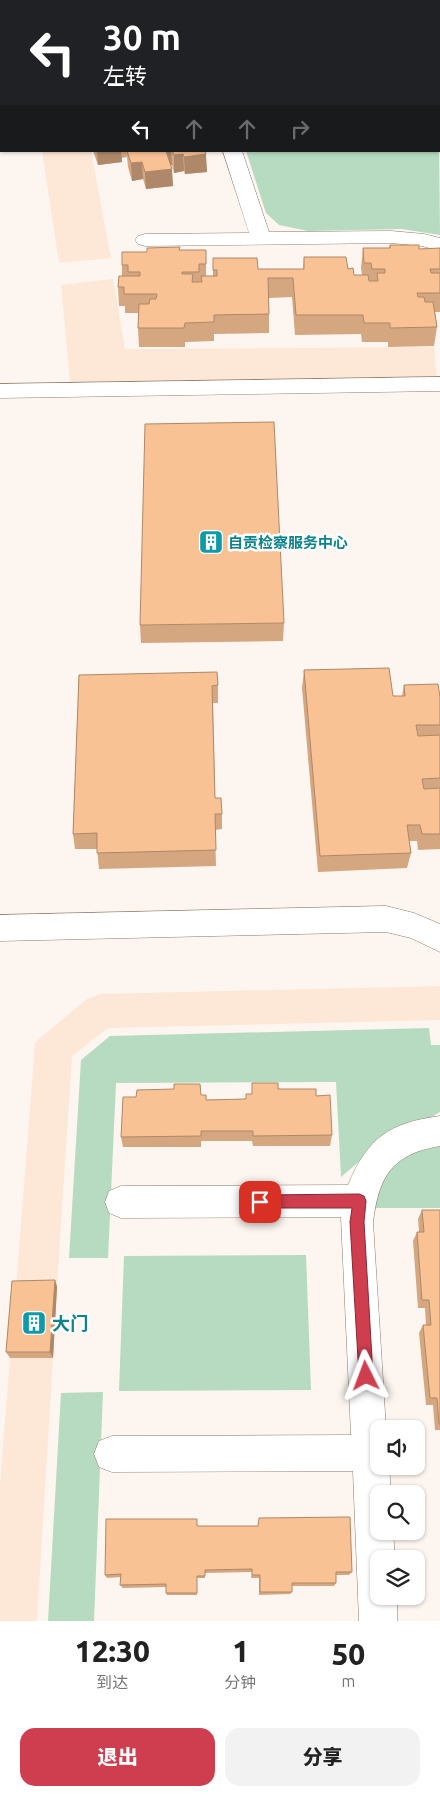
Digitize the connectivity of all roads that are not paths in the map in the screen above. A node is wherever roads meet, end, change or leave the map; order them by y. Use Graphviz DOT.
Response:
graph roads {
  1 [pos="232,152"];
  2 [pos="261,238"];
  3 [pos="145,240"];
  4 [pos="440,245"];
  5 [pos="440,384"];
  6 [pos="0,391"];
  7 [pos="0,928"];
  8 [pos="440,939"];
  9 [pos="440,1131"];
  10 [pos="359,1201"];
  11 [pos="121,1202"];
  12 [pos="370,1436"];
  13 [pos="370,1453"];
  14 [pos="112,1454"];
  15 [pos="372,1475"];
  16 [pos="378,1621"];
  1 -- 2 [label="lane"];
  2 -- 3 [label="lane"];
  2 -- 4 [label="lane"];
  5 -- 6 [label="lane"];
  7 -- 8 [label="lane"];
  9 -- 10 [label="lane"];
  10 -- 11 [label="lane"];
  10 -- 12 [label="lane"];
  13 -- 14 [label="lane"];
  15 -- 16 [label="lane"];
}
